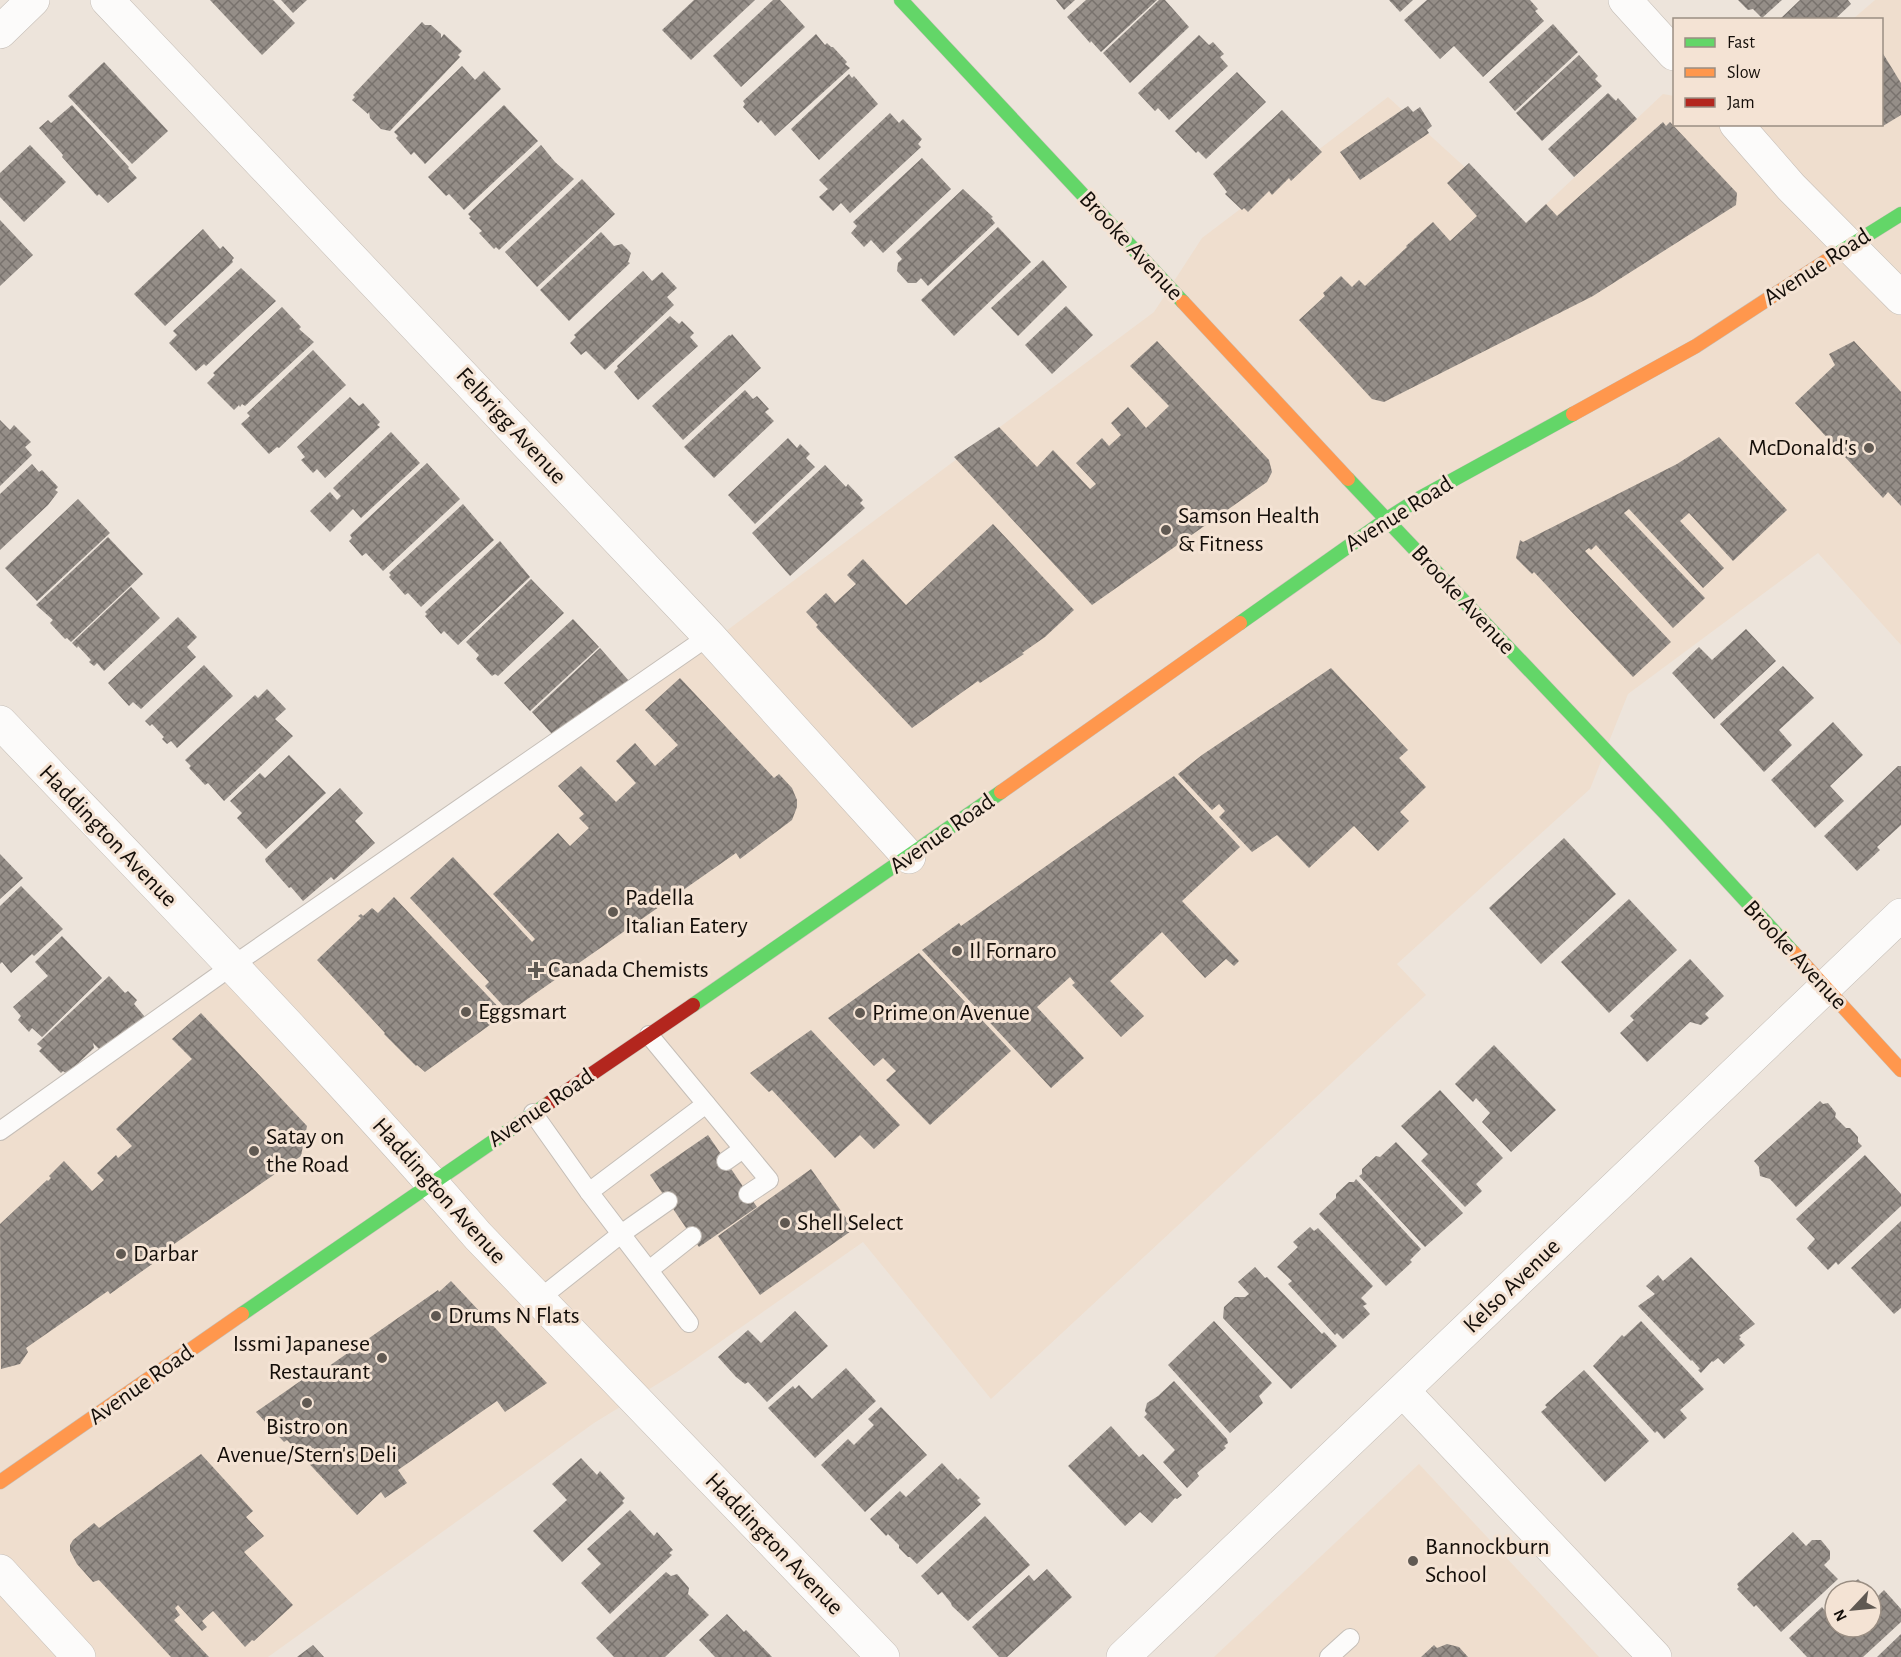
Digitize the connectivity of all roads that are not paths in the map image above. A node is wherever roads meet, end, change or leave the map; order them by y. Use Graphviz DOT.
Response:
graph roads {
  1 [pos="33,0"];
  2 [pos="107,0"];
  3 [pos="901,0"];
  4 [pos="1625,0"];
  5 [pos="0,32"];
  6 [pos="1673,53"];
  7 [pos="1738,126"];
  8 [pos="1901,214"];
  9 [pos="1849,246"];
  10 [pos="1901,298"];
  11 [pos="1387,519"];
  12 [pos="709,636"];
  13 [pos="0,722"];
  14 [pos="909,857"];
  15 [pos="1901,915"];
  16 [pos="232,966"];
  17 [pos="1824,988"];
  18 [pos="649,1035"];
  19 [pos="1901,1070"];
  20 [pos="706,1104"];
  21 [pos="534,1113"];
  22 [pos="0,1131"];
  23 [pos="743,1149"];
  24 [pos="726,1161"];
  25 [pos="432,1183"];
  26 [pos="589,1192"];
  27 [pos="748,1194"];
  28 [pos="668,1201"];
  29 [pos="621,1234"];
  30 [pos="692,1236"];
  31 [pos="649,1270"];
  32 [pos="539,1299"];
  33 [pos="689,1323"];
  34 [pos="1403,1391"];
  35 [pos="0,1482"];
  36 [pos="0,1571"];
  37 [pos="1350,1638"];
  38 [pos="79,1657"];
  39 [pos="883,1657"];
  40 [pos="1123,1657"];
  41 [pos="1329,1657"];
  42 [pos="1655,1657"];
  1 -- 5 [label="street"];
  2 -- 12 [label="street, Felbrigg Avenue"];
  3 -- 11 [label="main road, Brooke Avenue"];
  4 -- 6 [label="street"];
  7 -- 9 [label="street"];
  8 -- 9 [label="main road, Avenue Road"];
  9 -- 10 [label="street"];
  9 -- 11 [label="main road, Avenue Road"];
  11 -- 14 [label="main road, Avenue Road"];
  11 -- 17 [label="main road, Brooke Avenue"];
  12 -- 14 [label="street, Felbrigg Avenue"];
  12 -- 16 [label="lane"];
  13 -- 16 [label="street, Haddington Avenue"];
  14 -- 18 [label="main road, Avenue Road"];
  15 -- 17 [label="street, Kelso Avenue"];
  16 -- 22 [label="lane"];
  16 -- 25 [label="street, Haddington Avenue"];
  17 -- 19 [label="main road, Brooke Avenue"];
  17 -- 34 [label="street, Kelso Avenue"];
  18 -- 20 [label="lane"];
  18 -- 21 [label="main road, Avenue Road"];
  20 -- 23 [label="lane"];
  20 -- 26 [label="lane"];
  21 -- 25 [label="main road, Avenue Road"];
  21 -- 26 [label="lane"];
  23 -- 24 [label="lane"];
  23 -- 27 [label="lane"];
  25 -- 32 [label="street, Haddington Avenue"];
  25 -- 35 [label="main road, Avenue Road"];
  26 -- 29 [label="lane"];
  28 -- 29 [label="lane"];
  29 -- 31 [label="lane"];
  29 -- 32 [label="lane"];
  30 -- 31 [label="lane"];
  31 -- 33 [label="lane"];
  32 -- 39 [label="street, Haddington Avenue"];
  34 -- 40 [label="street, Kelso Avenue"];
  34 -- 42 [label="street"];
  36 -- 38 [label="street"];
  37 -- 41 [label="lane"];
}
